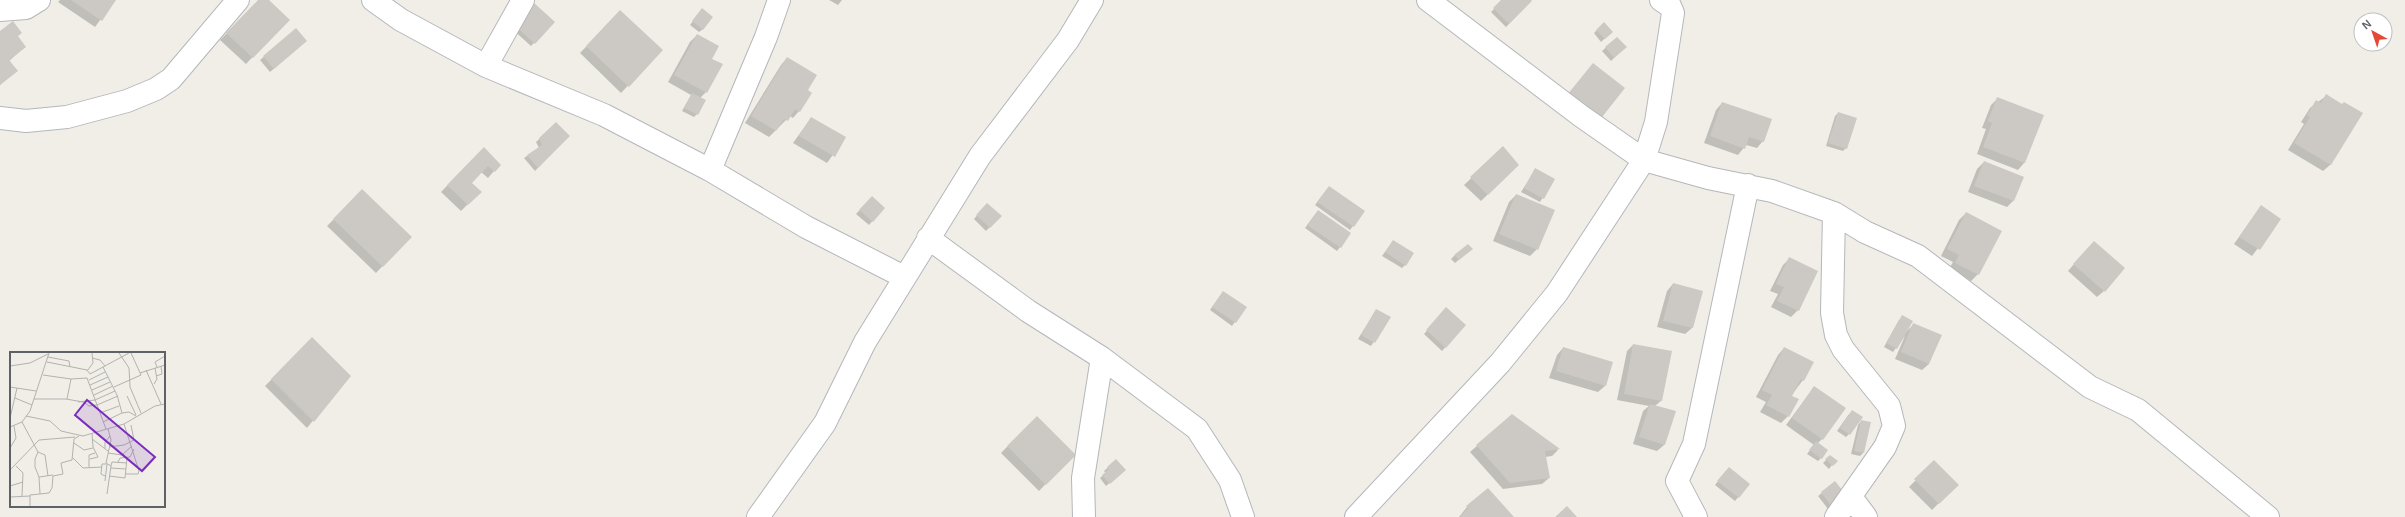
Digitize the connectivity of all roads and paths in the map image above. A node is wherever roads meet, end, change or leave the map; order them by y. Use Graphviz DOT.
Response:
graph roads {
  1 [pos="39,0"];
  2 [pos="238,0"];
  3 [pos="373,0"];
  4 [pos="523,0"];
  5 [pos="779,0"];
  6 [pos="1092,0"];
  7 [pos="1428,0"];
  8 [pos="1661,0"];
  9 [pos="0,10"];
  10 [pos="486,66"];
  11 [pos="0,118"];
  12 [pos="1644,160"];
  13 [pos="710,170"];
  14 [pos="1748,185"];
  15 [pos="1834,213"];
  16 [pos="928,238"];
  17 [pos="904,277"];
  18 [pos="1102,358"];
  19 [pos="1851,497"];
  20 [pos="758,517"];
  21 [pos="1084,517"];
  22 [pos="1243,517"];
  23 [pos="1356,517"];
  24 [pos="1696,517"];
  25 [pos="1836,517"];
  26 [pos="1866,517"];
  27 [pos="2268,517"];
  1 -- 9 [label="street"];
  2 -- 11 [label="street"];
  3 -- 10 [label="street"];
  4 -- 10 [label="street"];
  5 -- 13 [label="street"];
  6 -- 16 [label="street"];
  7 -- 12 [label="street"];
  8 -- 12 [label="street"];
  10 -- 13 [label="street"];
  12 -- 14 [label="street"];
  12 -- 23 [label="street"];
  13 -- 17 [label="street"];
  14 -- 15 [label="street"];
  14 -- 24 [label="street"];
  15 -- 19 [label="street"];
  15 -- 27 [label="street"];
  16 -- 17 [label="street"];
  16 -- 18 [label="street"];
  17 -- 20 [label="street"];
  18 -- 21 [label="street"];
  18 -- 22 [label="street"];
  19 -- 25 [label="street"];
  19 -- 26 [label="street"];
}
